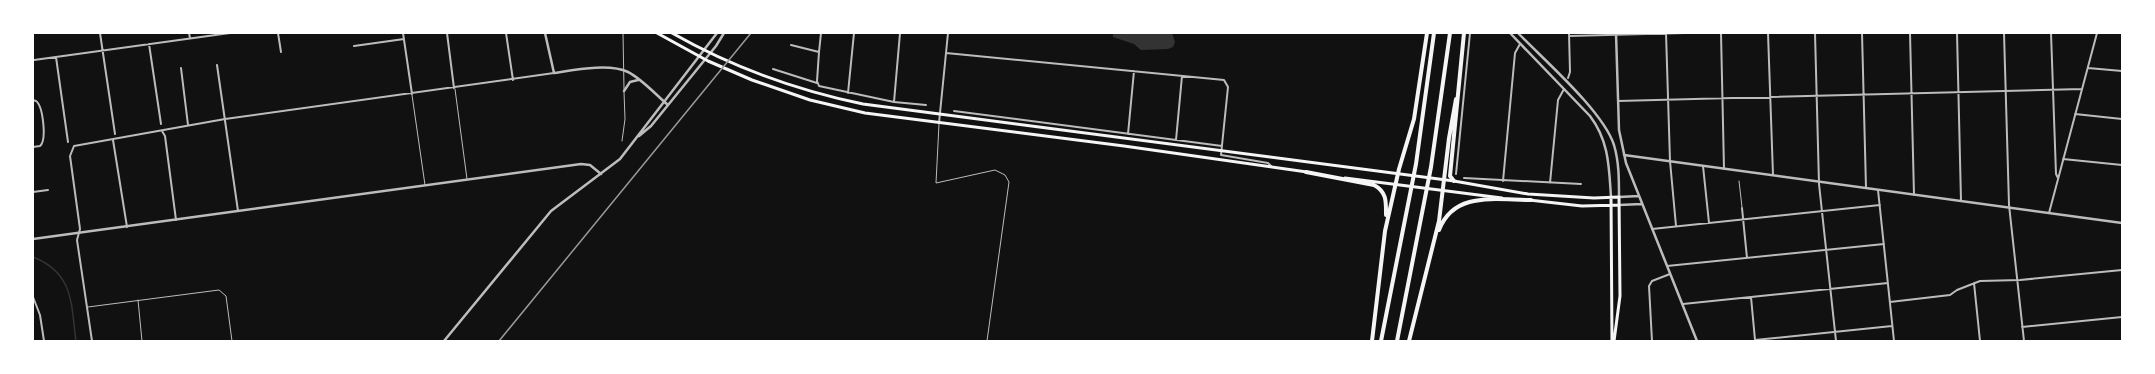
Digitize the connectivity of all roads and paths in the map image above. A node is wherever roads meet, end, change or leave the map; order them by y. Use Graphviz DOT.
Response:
graph roads {
  1 [pos="100,33"];
  2 [pos="189,33"];
  3 [pos="230,33"];
  4 [pos="278,33"];
  5 [pos="404,33"];
  6 [pos="447,33"];
  7 [pos="506,33"];
  8 [pos="546,33"];
  9 [pos="623,33"];
  10 [pos="657,33"];
  11 [pos="672,33"];
  12 [pos="718,33"];
  13 [pos="724,33"];
  14 [pos="821,33"];
  15 [pos="854,33"];
  16 [pos="900,33"];
  17 [pos="948,33"];
  18 [pos="1426,33"];
  19 [pos="1434,33"];
  20 [pos="1450,33"];
  21 [pos="1464,33"];
  22 [pos="1470,33"];
  23 [pos="1510,33"];
  24 [pos="1518,33"];
  25 [pos="1569,33"];
  26 [pos="1666,33"];
  27 [pos="1685,33"];
  28 [pos="1721,33"];
  29 [pos="1768,33"];
  30 [pos="1815,33"];
  31 [pos="1862,33"];
  32 [pos="1910,33"];
  33 [pos="1957,33"];
  34 [pos="2004,33"];
  35 [pos="2051,33"];
  36 [pos="2097,33"];
  37 [pos="1616,34"];
  38 [pos="1569,36"];
  39 [pos="190,38"];
  40 [pos="404,39"];
  41 [pos="149,44"];
  42 [pos="1520,44"];
  43 [pos="791,45"];
  44 [pos="354,46"];
  45 [pos="103,51"];
  46 [pos="281,52"];
  47 [pos="819,52"];
  48 [pos="946,53"];
  49 [pos="56,57"];
  50 [pos="34,60"];
  51 [pos="217,65"];
  52 [pos="180,68"];
  53 [pos="2088,68"];
  54 [pos="773,69"];
  55 [pos="625,71"];
  56 [pos="2122,71"];
  57 [pos="1134,72"];
  58 [pos="554,73"];
  59 [pos="1182,76"];
  60 [pos="1568,78"];
  61 [pos="513,80"];
  62 [pos="640,81"];
  63 [pos="817,83"];
  64 [pos="454,88"];
  65 [pos="1564,89"];
  66 [pos="2082,89"];
  67 [pos="2053,90"];
  68 [pos="624,91"];
  69 [pos="2006,91"];
  70 [pos="848,93"];
  71 [pos="1958,93"];
  72 [pos="412,94"];
  73 [pos="1911,94"];
  74 [pos="1817,96"];
  75 [pos="1863,96"];
  76 [pos="1770,98"];
  77 [pos="1456,99"];
  78 [pos="1723,99"];
  79 [pos="33,100"];
  80 [pos="1668,100"];
  81 [pos="1618,101"];
  82 [pos="664,102"];
  83 [pos="894,102"];
  84 [pos="668,105"];
  85 [pos="926,105"];
  86 [pos="954,111"];
  87 [pos="940,114"];
  88 [pos="2075,114"];
  89 [pos="2122,118"];
  90 [pos="225,119"];
  91 [pos="939,123"];
  92 [pos="160,124"];
  93 [pos="188,125"];
  94 [pos="162,131"];
  95 [pos="115,134"];
  96 [pos="1128,134"];
  97 [pos="639,136"];
  98 [pos="114,140"];
  99 [pos="1176,140"];
  100 [pos="622,141"];
  101 [pos="68,142"];
  102 [pos="33,146"];
  103 [pos="1222,146"];
  104 [pos="1221,152"];
  105 [pos="1624,155"];
  106 [pos="2063,159"];
  107 [pos="1670,161"];
  108 [pos="2122,165"];
  109 [pos="1703,166"];
  110 [pos="1272,167"];
  111 [pos="1724,169"];
  112 [pos="1306,172"];
  113 [pos="601,174"];
  114 [pos="1398,174"];
  115 [pos="1456,174"];
  116 [pos="1773,175"];
  117 [pos="1464,178"];
  118 [pos="2058,178"];
  119 [pos="468,180"];
  120 [pos="1443,180"];
  121 [pos="1454,181"];
  122 [pos="1503,181"];
  123 [pos="1739,181"];
  124 [pos="1820,182"];
  125 [pos="1550,183"];
  126 [pos="1581,184"];
  127 [pos="1396,185"];
  128 [pos="425,186"];
  129 [pos="1866,188"];
  130 [pos="48,190"];
  131 [pos="1878,190"];
  132 [pos="1442,191"];
  133 [pos="33,192"];
  134 [pos="1914,195"];
  135 [pos="1639,196"];
  136 [pos="1619,197"];
  137 [pos="1611,198"];
  138 [pos="1531,200"];
  139 [pos="1961,201"];
  140 [pos="1642,204"];
  141 [pos="1619,205"];
  142 [pos="1880,205"];
  143 [pos="1611,206"];
  144 [pos="1742,208"];
  145 [pos="2010,208"];
  146 [pos="238,211"];
  147 [pos="1822,211"];
  148 [pos="2049,213"];
  149 [pos="176,220"];
  150 [pos="1743,220"];
  151 [pos="1709,223"];
  152 [pos="2122,223"];
  153 [pos="1676,226"];
  154 [pos="127,227"];
  155 [pos="1652,229"];
  156 [pos="1385,231"];
  157 [pos="78,233"];
  158 [pos="33,239"];
  159 [pos="1434,241"];
  160 [pos="1884,244"];
  161 [pos="1826,250"];
  162 [pos="1747,258"];
  163 [pos="1667,266"];
  164 [pos="2122,270"];
  165 [pos="1670,274"];
  166 [pos="2017,280"];
  167 [pos="1974,282"];
  168 [pos="1888,283"];
  169 [pos="1830,289"];
  170 [pos="33,297"];
  171 [pos="1751,297"];
  172 [pos="138,300"];
  173 [pos="1890,302"];
  174 [pos="1683,304"];
  175 [pos="87,307"];
  176 [pos="2122,317"];
  177 [pos="1892,326"];
  178 [pos="2022,328"];
  179 [pos="1834,332"];
  180 [pos="1756,340"];
  181 [pos="44,341"];
  182 [pos="92,341"];
  183 [pos="142,341"];
  184 [pos="232,341"];
  185 [pos="444,341"];
  186 [pos="987,341"];
  187 [pos="1372,341"];
  188 [pos="1381,341"];
  189 [pos="1397,341"];
  190 [pos="1409,341"];
  191 [pos="1613,341"];
  192 [pos="1652,341"];
  193 [pos="1697,341"];
  194 [pos="1745,341"];
  195 [pos="1836,341"];
  196 [pos="1894,341"];
  197 [pos="1980,341"];
  198 [pos="2024,341"];
  1 -- 45 [label="street"];
  2 -- 39 [label="street"];
  3 -- 39 [label="street"];
  4 -- 46 [label="street"];
  5 -- 40 [label="street"];
  6 -- 64 [label="street"];
  7 -- 61 [label="street"];
  8 -- 58 [label="street"];
  9 -- 55 [label="lane"];
  10 -- 91 [label="main road"];
  11 -- 87 [label="main road"];
  12 -- 82 [label="street"];
  13 -- 84 [label="street"];
  14 -- 47 [label="street"];
  15 -- 70 [label="street"];
  16 -- 83 [label="street"];
  17 -- 48 [label="street"];
  18 -- 114 [label="highway"];
  19 -- 188 [label="highway"];
  20 -- 189 [label="highway"];
  21 -- 77 [label="highway"];
  22 -- 115 [label="street"];
  23 -- 42 [label="street"];
  24 -- 136 [label="street"];
  25 -- 38 [label="street"];
  26 -- 27 [label="street"];
  26 -- 37 [label="street"];
  26 -- 80 [label="street"];
  28 -- 78 [label="street"];
  29 -- 76 [label="street"];
  30 -- 74 [label="street"];
  31 -- 75 [label="street"];
  32 -- 73 [label="street"];
  33 -- 71 [label="street"];
  34 -- 69 [label="street"];
  35 -- 67 [label="street"];
  36 -- 53 [label="street"];
  37 -- 38 [label="street"];
  37 -- 81 [label="street"];
  38 -- 60 [label="street"];
  39 -- 41 [label="street"];
  40 -- 44 [label="street"];
  40 -- 72 [label="street"];
  41 -- 45 [label="street"];
  41 -- 92 [label="street"];
  42 -- 65 [label="street"];
  42 -- 122 [label="street"];
  43 -- 47 [label="street"];
  45 -- 49 [label="street"];
  45 -- 95 [label="street"];
  47 -- 63 [label="street"];
  48 -- 57 [label="street"];
  48 -- 87 [label="street"];
  49 -- 50 [label="street"];
  49 -- 101 [label="street"];
  51 -- 90 [label="street"];
  52 -- 93 [label="street"];
  53 -- 56 [label="street"];
  53 -- 66 [label="street"];
  54 -- 63 [label="street"];
  55 -- 58 [label="street"];
  55 -- 62 [label="street"];
  55 -- 68 [label="lane"];
  57 -- 59 [label="street"];
  57 -- 96 [label="street"];
  58 -- 61 [label="street"];
  59 -- 99 [label="street"];
  59 -- 103 [label="street"];
  61 -- 64 [label="street"];
  62 -- 68 [label="street"];
  62 -- 82 [label="street"];
  63 -- 70 [label="street"];
  64 -- 72 [label="street"];
  64 -- 119 [label="lane"];
  65 -- 125 [label="street"];
  65 -- 137 [label="street"];
  66 -- 67 [label="street"];
  66 -- 88 [label="street"];
  67 -- 69 [label="street"];
  67 -- 118 [label="street"];
  68 -- 100 [label="lane"];
  69 -- 71 [label="street"];
  69 -- 145 [label="street"];
  70 -- 83 [label="street"];
  71 -- 73 [label="street"];
  71 -- 139 [label="street"];
  72 -- 90 [label="street"];
  72 -- 128 [label="lane"];
  73 -- 75 [label="street"];
  73 -- 134 [label="street"];
  74 -- 75 [label="street"];
  74 -- 76 [label="street"];
  74 -- 124 [label="street"];
  75 -- 129 [label="street"];
  76 -- 78 [label="street"];
  76 -- 116 [label="street"];
  77 -- 120 [label="highway"];
  77 -- 121 [label="highway"];
  78 -- 80 [label="street"];
  78 -- 111 [label="street"];
  79 -- 102 [label="street"];
  80 -- 81 [label="street"];
  80 -- 107 [label="street"];
  81 -- 105 [label="street"];
  82 -- 84 [label="street"];
  82 -- 97 [label="street"];
  83 -- 85 [label="street"];
  84 -- 97 [label="street"];
  86 -- 96 [label="street"];
  87 -- 91 [label="street"];
  87 -- 104 [label="main road"];
  88 -- 89 [label="street"];
  88 -- 106 [label="street"];
  90 -- 93 [label="street"];
  90 -- 146 [label="street"];
  91 -- 110 [label="main road"];
  91 -- 186 [label="lane"];
  93 -- 94 [label="street"];
  94 -- 98 [label="street"];
  94 -- 149 [label="street"];
  96 -- 99 [label="street"];
  97 -- 113 [label="street"];
  98 -- 154 [label="street"];
  98 -- 157 [label="street"];
  99 -- 103 [label="street"];
  103 -- 104 [label="street"];
  104 -- 110 [label="street"];
  104 -- 114 [label="main road"];
  105 -- 107 [label="street"];
  105 -- 135 [label="street"];
  106 -- 108 [label="street"];
  106 -- 118 [label="street"];
  107 -- 109 [label="street"];
  107 -- 153 [label="street"];
  109 -- 111 [label="street"];
  109 -- 151 [label="street"];
  110 -- 112 [label="main road"];
  111 -- 116 [label="street"];
  112 -- 127 [label="main road"];
  112 -- 156 [label="highway"];
  113 -- 119 [label="street"];
  113 -- 185 [label="street"];
  114 -- 120 [label="main road"];
  114 -- 127 [label="highway"];
  116 -- 124 [label="street"];
  117 -- 122 [label="street"];
  118 -- 148 [label="street"];
  119 -- 128 [label="street"];
  120 -- 121 [label="main road"];
  120 -- 132 [label="highway"];
  121 -- 137 [label="main road"];
  122 -- 125 [label="street"];
  123 -- 144 [label="lane"];
  124 -- 129 [label="street"];
  124 -- 147 [label="street"];
  125 -- 126 [label="street"];
  127 -- 132 [label="main road"];
  127 -- 156 [label="highway"];
  128 -- 146 [label="street"];
  129 -- 131 [label="street"];
  130 -- 133 [label="street"];
  131 -- 134 [label="street"];
  131 -- 142 [label="street"];
  132 -- 138 [label="main road"];
  132 -- 159 [label="highway"];
  134 -- 139 [label="street"];
  135 -- 136 [label="street"];
  135 -- 140 [label="street"];
  136 -- 137 [label="main road"];
  136 -- 141 [label="main road"];
  137 -- 143 [label="main road"];
  138 -- 143 [label="main road"];
  138 -- 159 [label="highway"];
  139 -- 145 [label="street"];
  140 -- 141 [label="street"];
  140 -- 155 [label="street"];
  141 -- 143 [label="main road"];
  141 -- 191 [label="main road"];
  142 -- 147 [label="street"];
  142 -- 160 [label="street"];
  143 -- 191 [label="main road"];
  144 -- 150 [label="street"];
  145 -- 148 [label="street"];
  145 -- 166 [label="street"];
  146 -- 149 [label="street"];
  147 -- 150 [label="street"];
  147 -- 161 [label="street"];
  148 -- 152 [label="street"];
  149 -- 154 [label="street"];
  150 -- 151 [label="street"];
  150 -- 162 [label="street"];
  151 -- 153 [label="street"];
  153 -- 155 [label="street"];
  154 -- 157 [label="street"];
  155 -- 163 [label="street"];
  156 -- 187 [label="highway"];
  157 -- 158 [label="street"];
  157 -- 175 [label="street"];
  159 -- 190 [label="highway"];
  160 -- 161 [label="street"];
  160 -- 168 [label="street"];
  161 -- 162 [label="street"];
  161 -- 169 [label="street"];
  162 -- 163 [label="street"];
  163 -- 165 [label="street"];
  164 -- 166 [label="street"];
  165 -- 174 [label="street"];
  165 -- 192 [label="street"];
  166 -- 167 [label="street"];
  166 -- 178 [label="street"];
  167 -- 173 [label="street"];
  167 -- 197 [label="street"];
  168 -- 169 [label="street"];
  168 -- 173 [label="street"];
  169 -- 171 [label="street"];
  169 -- 179 [label="street"];
  170 -- 181 [label="street"];
  171 -- 174 [label="street"];
  171 -- 180 [label="street"];
  172 -- 175 [label="lane"];
  172 -- 183 [label="lane"];
  172 -- 184 [label="lane"];
  173 -- 177 [label="street"];
  174 -- 193 [label="street"];
  175 -- 182 [label="street"];
  176 -- 178 [label="street"];
  177 -- 179 [label="street"];
  177 -- 196 [label="street"];
  178 -- 198 [label="street"];
  179 -- 180 [label="street"];
  179 -- 195 [label="street"];
  180 -- 194 [label="street"];
}
